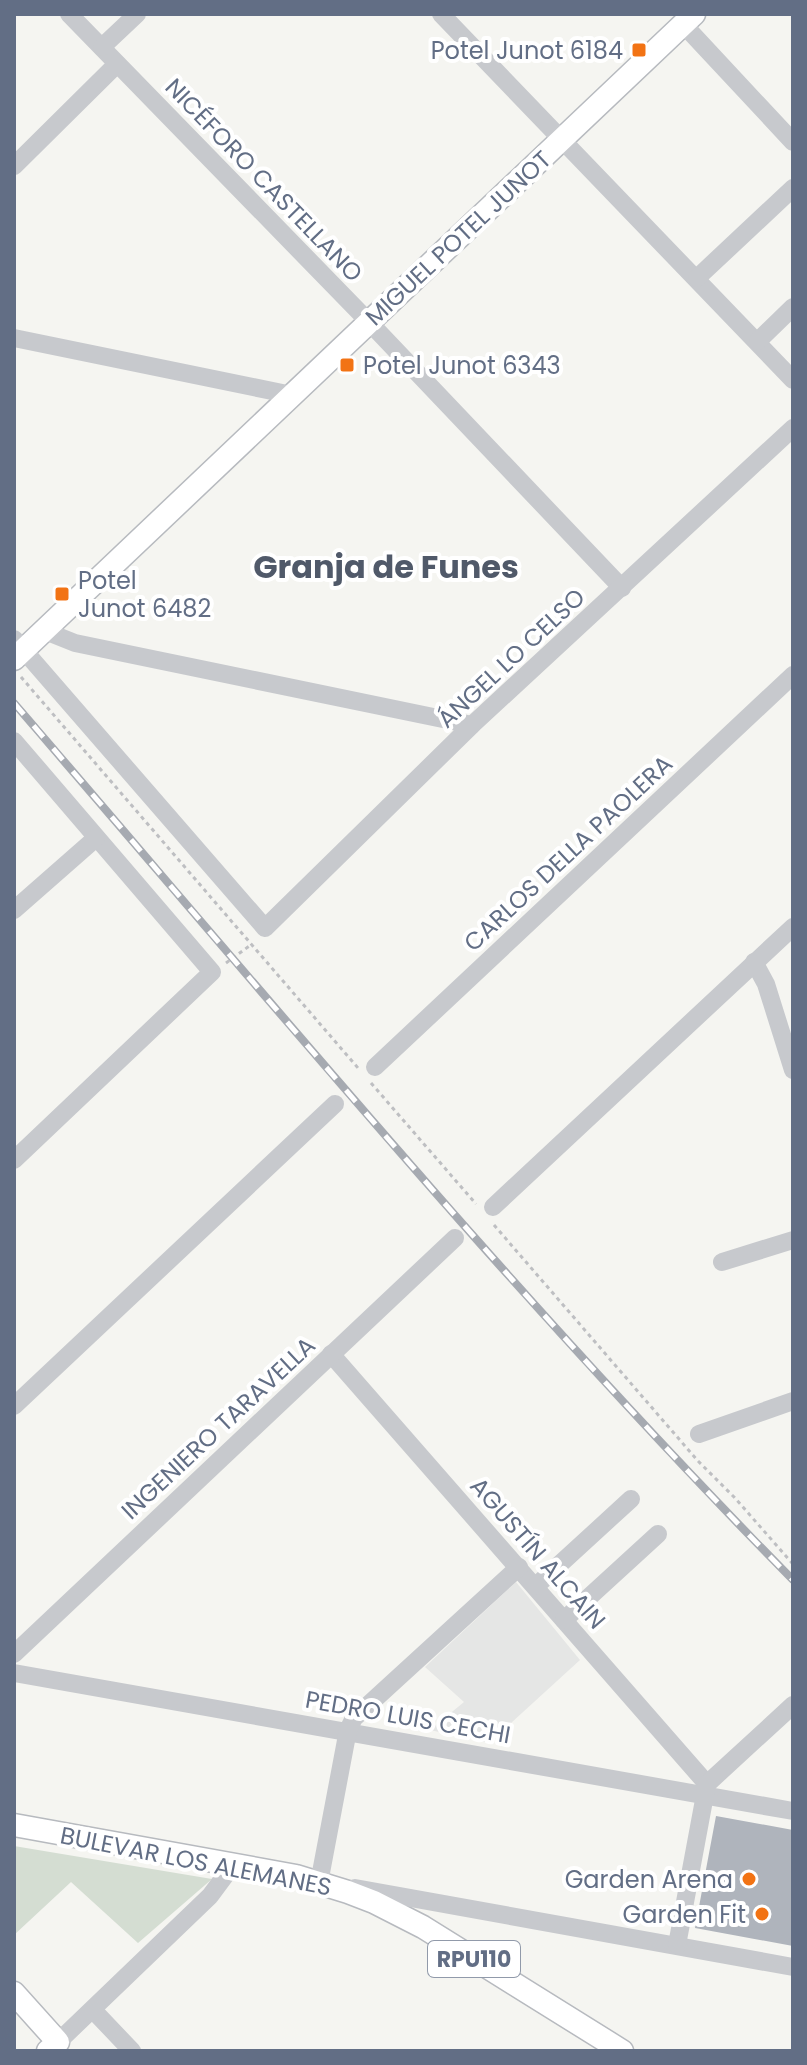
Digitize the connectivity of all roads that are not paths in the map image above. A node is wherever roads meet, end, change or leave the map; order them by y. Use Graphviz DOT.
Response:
graph roads {
  1 [pos="69,14"];
  2 [pos="137,14"];
  3 [pos="441,14"];
  4 [pos="688,19"];
  5 [pos="102,47"];
  6 [pos="117,64"];
  7 [pos="562,140"];
  8 [pos="793,142"];
  9 [pos="14,166"];
  10 [pos="793,188"];
  11 [pos="697,278"];
  12 [pos="793,307"];
  13 [pos="369,322"];
  14 [pos="14,338"];
  15 [pos="758,341"];
  16 [pos="793,380"];
  17 [pos="292,395"];
  18 [pos="793,428"];
  19 [pos="622,588"];
  20 [pos="45,631"];
  21 [pos="16,655"];
  22 [pos="793,675"];
  23 [pos="472,725"];
  24 [pos="14,741"];
  25 [pos="96,838"];
  26 [pos="14,910"];
  27 [pos="793,927"];
  28 [pos="754,962"];
  29 [pos="375,1067"];
  30 [pos="793,1070"];
  31 [pos="335,1104"];
  32 [pos="14,1160"];
  33 [pos="488,1212"];
  34 [pos="455,1238"];
  35 [pos="793,1240"];
  36 [pos="722,1262"];
  37 [pos="331,1354"];
  38 [pos="793,1401"];
  39 [pos="14,1406"];
  40 [pos="699,1434"];
  41 [pos="631,1499"];
  42 [pos="658,1534"];
  43 [pos="519,1567"];
  44 [pos="536,1586"];
  45 [pos="564,1620"];
  46 [pos="14,1654"];
  47 [pos="14,1673"];
  48 [pos="793,1705"];
  49 [pos="348,1730"];
  50 [pos="706,1790"];
  51 [pos="793,1811"];
  52 [pos="14,1825"];
  53 [pos="233,1865"];
  54 [pos="319,1883"];
  55 [pos="677,1945"];
  56 [pos="793,1967"];
  57 [pos="14,1993"];
  58 [pos="93,2010"];
  59 [pos="53,2046"];
  60 [pos="132,2051"];
  61 [pos="622,2051"];
  1 -- 5 [label="street, NICÉFORO CASTELLANO"];
  2 -- 5 [label="street"];
  3 -- 7 [label="street"];
  4 -- 7 [label="main road, MIGUEL POTEL JUNOT"];
  4 -- 8 [label="street"];
  5 -- 6 [label="street, NICÉFORO CASTELLANO"];
  6 -- 9 [label="street"];
  6 -- 13 [label="street, NICÉFORO CASTELLANO"];
  7 -- 11 [label="street"];
  7 -- 13 [label="main road, MIGUEL POTEL JUNOT"];
  10 -- 11 [label="street"];
  11 -- 15 [label="street"];
  12 -- 15 [label="street"];
  13 -- 17 [label="main road, MIGUEL POTEL JUNOT"];
  13 -- 19 [label="street, NICÉFORO CASTELLANO"];
  14 -- 17 [label="street"];
  15 -- 16 [label="street"];
  17 -- 20 [label="main road, MIGUEL POTEL JUNOT"];
  18 -- 19 [label="street, ÁNGEL LO CELSO"];
  19 -- 23 [label="street, ÁNGEL LO CELSO"];
  20 -- 21 [label="main road, MIGUEL POTEL JUNOT"];
  20 -- 23 [label="street"];
  21 -- 23 [label="street, ÁNGEL LO CELSO"];
  22 -- 29 [label="street, CARLOS DELLA PAOLERA"];
  24 -- 25 [label="street"];
  25 -- 26 [label="street"];
  25 -- 32 [label="street"];
  27 -- 28 [label="street"];
  28 -- 30 [label="street"];
  28 -- 33 [label="street"];
  31 -- 39 [label="street"];
  34 -- 37 [label="street, INGENIERO TARAVELLA"];
  35 -- 36 [label="street"];
  37 -- 43 [label="street, AGUSTÍN ALCAIN"];
  37 -- 46 [label="street, INGENIERO TARAVELLA"];
  38 -- 40 [label="street"];
  41 -- 44 [label="street"];
  42 -- 45 [label="street"];
  43 -- 44 [label="street, AGUSTÍN ALCAIN"];
  43 -- 49 [label="street"];
  44 -- 45 [label="street, AGUSTÍN ALCAIN"];
  45 -- 50 [label="street, AGUSTÍN ALCAIN"];
  47 -- 49 [label="street, PEDRO LUIS CECHI"];
  48 -- 50 [label="street"];
  49 -- 50 [label="street, PEDRO LUIS CECHI"];
  49 -- 54 [label="street"];
  50 -- 51 [label="street, PEDRO LUIS CECHI"];
  50 -- 55 [label="street"];
  52 -- 53 [label="main road, BULEVAR LOS ALEMANES / RPU110"];
  53 -- 54 [label="main road, BULEVAR LOS ALEMANES / RPU110"];
  53 -- 58 [label="street"];
  54 -- 55 [label="street"];
  54 -- 61 [label="main road, BULEVAR LOS ALEMANES / RPU110"];
  55 -- 56 [label="street"];
  57 -- 59 [label="main road"];
  58 -- 59 [label="street"];
  58 -- 60 [label="street"];
}
